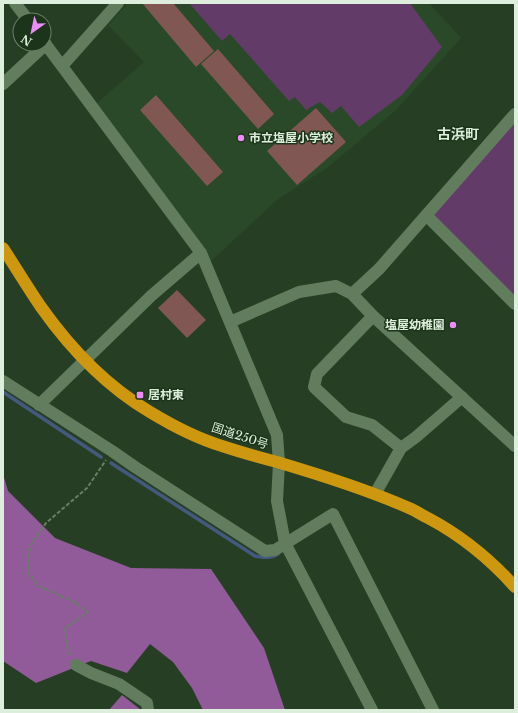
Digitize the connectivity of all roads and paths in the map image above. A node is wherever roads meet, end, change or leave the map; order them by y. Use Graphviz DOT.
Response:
graph roads {
  1 [pos="15,3"];
  2 [pos="118,3"];
  3 [pos="22,12"];
  4 [pos="36,52"];
  5 [pos="52,52"];
  6 [pos="62,66"];
  7 [pos="3,84"];
  8 [pos="515,114"];
  9 [pos="426,215"];
  10 [pos="3,248"];
  11 [pos="200,253"];
  12 [pos="352,294"];
  13 [pos="515,304"];
  14 [pos="373,316"];
  15 [pos="230,322"];
  16 [pos="85,361"];
  17 [pos="3,381"];
  18 [pos="462,397"];
  19 [pos="40,405"];
  20 [pos="515,446"];
  21 [pos="401,448"];
  22 [pos="112,451"];
  23 [pos="279,463"];
  24 [pos="375,494"];
  25 [pos="286,543"];
  26 [pos="515,587"];
  27 [pos="76,665"];
  28 [pos="148,710"];
  29 [pos="372,710"];
  30 [pos="433,710"];
  1 -- 3 [label="street"];
  2 -- 6 [label="street"];
  4 -- 7 [label="street"];
  5 -- 6 [label="street"];
  6 -- 11 [label="street"];
  8 -- 9 [label="street"];
  9 -- 12 [label="street"];
  9 -- 13 [label="street"];
  10 -- 16 [label="highway, 国道250号"];
  11 -- 15 [label="street"];
  11 -- 16 [label="street"];
  12 -- 14 [label="street"];
  12 -- 15 [label="street"];
  14 -- 18 [label="street"];
  14 -- 21 [label="street"];
  15 -- 23 [label="street"];
  16 -- 19 [label="street"];
  16 -- 23 [label="highway, 国道250号"];
  17 -- 19 [label="street"];
  18 -- 20 [label="street"];
  18 -- 21 [label="street"];
  19 -- 22 [label="street"];
  21 -- 24 [label="street"];
  22 -- 25 [label="street"];
  22 -- 27 [label="path"];
  23 -- 24 [label="highway, 国道250号"];
  23 -- 25 [label="street"];
  24 -- 26 [label="highway, 国道250号"];
  25 -- 29 [label="street"];
  25 -- 30 [label="street"];
  27 -- 28 [label="street"];
}
